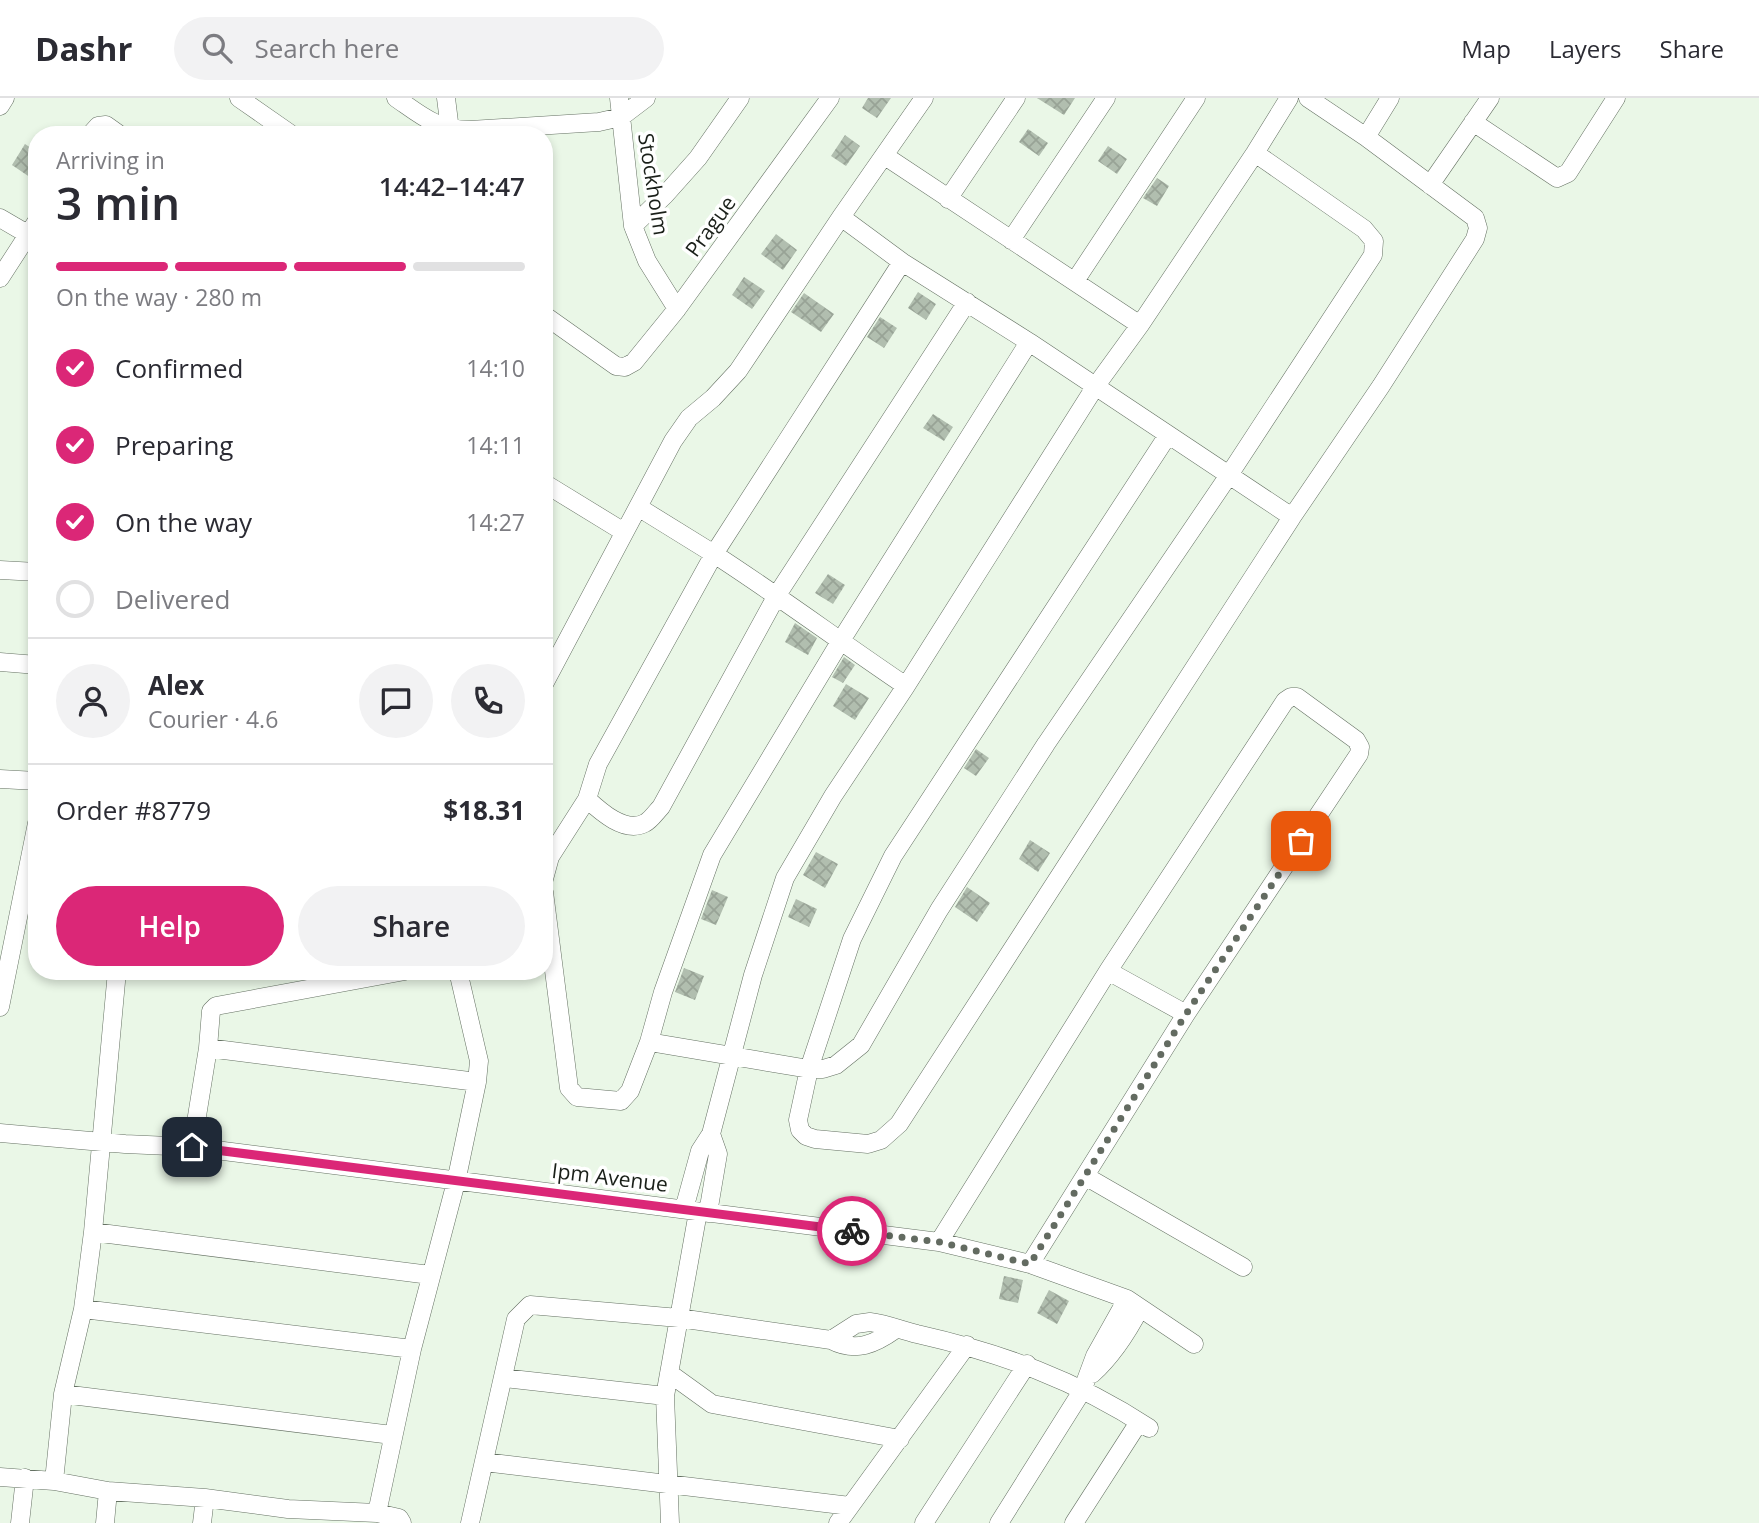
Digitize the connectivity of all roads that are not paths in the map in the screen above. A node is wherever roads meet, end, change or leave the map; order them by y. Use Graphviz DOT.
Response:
graph roads {
  1 [pos="5,98"];
  2 [pos="239,98"];
  3 [pos="396,98"];
  4 [pos="446,98"];
  5 [pos="619,98"];
  6 [pos="646,98"];
  7 [pos="740,98"];
  8 [pos="830,98"];
  9 [pos="924,98"];
  10 [pos="1016,98"];
  11 [pos="1106,98"];
  12 [pos="1196,98"];
  13 [pos="1289,98"];
  14 [pos="1308,98"];
  15 [pos="1390,98"];
  16 [pos="1490,98"];
  17 [pos="1616,98"];
  18 [pos="0,106"];
  19 [pos="621,117"];
  20 [pos="1474,122"];
  21 [pos="279,126"];
  22 [pos="440,126"];
  23 [pos="442,126"];
  24 [pos="473,126"];
  25 [pos="1366,136"];
  26 [pos="1255,153"];
  27 [pos="885,156"];
  28 [pos="1430,184"];
  29 [pos="948,198"];
  30 [pos="841,217"];
  31 [pos="0,218"];
  32 [pos="633,226"];
  33 [pos="28,230"];
  34 [pos="28,240"];
  35 [pos="1012,240"];
  36 [pos="902,262"];
  37 [pos="0,278"];
  38 [pos="1075,281"];
  39 [pos="967,302"];
  40 [pos="677,309"];
  41 [pos="553,321"];
  42 [pos="1140,325"];
  43 [pos="1029,342"];
  44 [pos="1095,387"];
  45 [pos="1168,435"];
  46 [pos="1229,475"];
  47 [pos="553,489"];
  48 [pos="638,506"];
  49 [pos="1292,517"];
  50 [pos="624,532"];
  51 [pos="714,554"];
  52 [pos="0,570"];
  53 [pos="28,572"];
  54 [pos="778,595"];
  55 [pos="840,642"];
  56 [pos="0,662"];
  57 [pos="28,664"];
  58 [pos="553,667"];
  59 [pos="906,686"];
  60 [pos="0,779"];
  61 [pos="28,781"];
  62 [pos="587,799"];
  63 [pos="553,853"];
  64 [pos="28,869"];
  65 [pos="553,963"];
  66 [pos="1108,971"];
  67 [pos="116,980"];
  68 [pos="356,980"];
  69 [pos="460,980"];
  70 [pos="0,1007"];
  71 [pos="1186,1014"];
  72 [pos="649,1042"];
  73 [pos="208,1048"];
  74 [pos="731,1056"];
  75 [pos="809,1069"];
  76 [pos="477,1082"];
  77 [pos="0,1133"];
  78 [pos="100,1141"];
  79 [pos="192,1147"];
  80 [pos="1085,1176"];
  81 [pos="456,1182"];
  82 [pos="697,1211"];
  83 [pos="93,1232"];
  84 [pos="939,1242"];
  85 [pos="1030,1264"];
  86 [pos="1242,1267"];
  87 [pos="430,1275"];
  88 [pos="1133,1303"];
  89 [pos="83,1309"];
  90 [pos="679,1318"];
  91 [pos="1194,1344"];
  92 [pos="967,1345"];
  93 [pos="412,1349"];
  94 [pos="1027,1364"];
  95 [pos="670,1373"];
  96 [pos="503,1378"];
  97 [pos="1086,1384"];
  98 [pos="64,1394"];
  99 [pos="665,1396"];
  100 [pos="392,1435"];
  101 [pos="900,1439"];
  102 [pos="484,1462"];
  103 [pos="0,1476"];
  104 [pos="25,1479"];
  105 [pos="54,1481"];
  106 [pos="669,1485"];
  107 [pos="108,1491"];
  108 [pos="205,1498"];
  109 [pos="850,1506"];
  110 [pos="377,1513"];
  111 [pos="288,1516"];
  112 [pos="20,1523"];
  113 [pos="106,1523"];
  114 [pos="202,1523"];
  115 [pos="402,1523"];
  116 [pos="470,1523"];
  117 [pos="670,1523"];
  118 [pos="838,1523"];
  119 [pos="924,1523"];
  120 [pos="999,1523"];
  121 [pos="1074,1523"];
  1 -- 18 [label="street"];
  2 -- 21 [label="street"];
  3 -- 22 [label="street"];
  4 -- 23 [label="street"];
  5 -- 19 [label="street, Stockholm"];
  6 -- 19 [label="street"];
  7 -- 32 [label="street"];
  8 -- 40 [label="street, Prague"];
  9 -- 27 [label="street"];
  10 -- 29 [label="street"];
  11 -- 35 [label="street"];
  12 -- 38 [label="street"];
  13 -- 26 [label="street"];
  14 -- 25 [label="street"];
  15 -- 25 [label="street"];
  16 -- 20 [label="street"];
  17 -- 20 [label="street"];
  19 -- 24 [label="street"];
  19 -- 32 [label="street, Stockholm"];
  20 -- 28 [label="street"];
  25 -- 28 [label="street"];
  26 -- 42 [label="street"];
  26 -- 46 [label="street"];
  27 -- 29 [label="street"];
  27 -- 30 [label="street"];
  28 -- 49 [label="street"];
  29 -- 35 [label="street"];
  30 -- 36 [label="street"];
  30 -- 48 [label="street"];
  31 -- 33 [label="street"];
  32 -- 40 [label="street, Stockholm"];
  34 -- 37 [label="street"];
  35 -- 38 [label="street"];
  36 -- 39 [label="street"];
  36 -- 51 [label="street"];
  38 -- 42 [label="street"];
  39 -- 43 [label="street"];
  39 -- 54 [label="street"];
  40 -- 41 [label="street, Prague"];
  42 -- 44 [label="street"];
  43 -- 44 [label="street"];
  43 -- 55 [label="street"];
  44 -- 45 [label="street"];
  44 -- 59 [label="street"];
  45 -- 46 [label="street"];
  45 -- 75 [label="street"];
  46 -- 49 [label="street"];
  46 -- 75 [label="street"];
  47 -- 50 [label="street"];
  48 -- 50 [label="street"];
  48 -- 51 [label="street"];
  49 -- 75 [label="street"];
  50 -- 58 [label="street"];
  51 -- 54 [label="street"];
  51 -- 62 [label="street"];
  52 -- 53 [label="street"];
  54 -- 55 [label="street"];
  54 -- 62 [label="street"];
  55 -- 59 [label="street"];
  55 -- 72 [label="street"];
  56 -- 57 [label="street"];
  59 -- 74 [label="street"];
  60 -- 61 [label="street"];
  62 -- 63 [label="street"];
  64 -- 70 [label="street"];
  65 -- 72 [label="street"];
  66 -- 71 [label="street"];
  66 -- 71 [label="street"];
  66 -- 84 [label="street"];
  67 -- 78 [label="street"];
  68 -- 73 [label="street"];
  69 -- 76 [label="street"];
  71 -- 80 [label="street"];
  72 -- 74 [label="street"];
  73 -- 76 [label="street"];
  73 -- 79 [label="street"];
  74 -- 75 [label="street"];
  74 -- 82 [label="street"];
  76 -- 81 [label="street"];
  77 -- 78 [label="street, Ipm Avenue"];
  78 -- 79 [label="street, Ipm Avenue"];
  78 -- 83 [label="street"];
  79 -- 81 [label="street, Ipm Avenue"];
  80 -- 85 [label="street"];
  80 -- 86 [label="street"];
  81 -- 82 [label="street, Ipm Avenue"];
  81 -- 87 [label="street"];
  82 -- 84 [label="street, Ipm Avenue"];
  82 -- 90 [label="street"];
  83 -- 87 [label="street"];
  83 -- 89 [label="street"];
  84 -- 85 [label="street, Ipm Avenue"];
  85 -- 88 [label="street, Ipm Avenue"];
  87 -- 93 [label="street"];
  88 -- 91 [label="street, Ipm Avenue"];
  88 -- 97 [label="street"];
  89 -- 93 [label="street"];
  89 -- 98 [label="street"];
  90 -- 92 [label="street"];
  90 -- 95 [label="street"];
  90 -- 96 [label="street"];
  92 -- 94 [label="street"];
  92 -- 101 [label="street"];
  93 -- 100 [label="street"];
  94 -- 97 [label="street"];
  94 -- 119 [label="street"];
  95 -- 99 [label="street"];
  95 -- 101 [label="street"];
  96 -- 99 [label="street"];
  96 -- 102 [label="street"];
  97 -- 120 [label="street"];
  97 -- 121 [label="street"];
  98 -- 100 [label="street"];
  98 -- 105 [label="street"];
  99 -- 106 [label="street"];
  100 -- 110 [label="street"];
  101 -- 109 [label="street"];
  102 -- 106 [label="street"];
  102 -- 116 [label="street"];
  103 -- 104 [label="street"];
  104 -- 105 [label="street"];
  104 -- 112 [label="street"];
  105 -- 107 [label="street"];
  106 -- 109 [label="street"];
  106 -- 117 [label="street"];
  107 -- 108 [label="street"];
  107 -- 113 [label="street"];
  108 -- 111 [label="street"];
  108 -- 114 [label="street"];
  109 -- 118 [label="street"];
  110 -- 111 [label="street"];
  110 -- 115 [label="street"];
}
